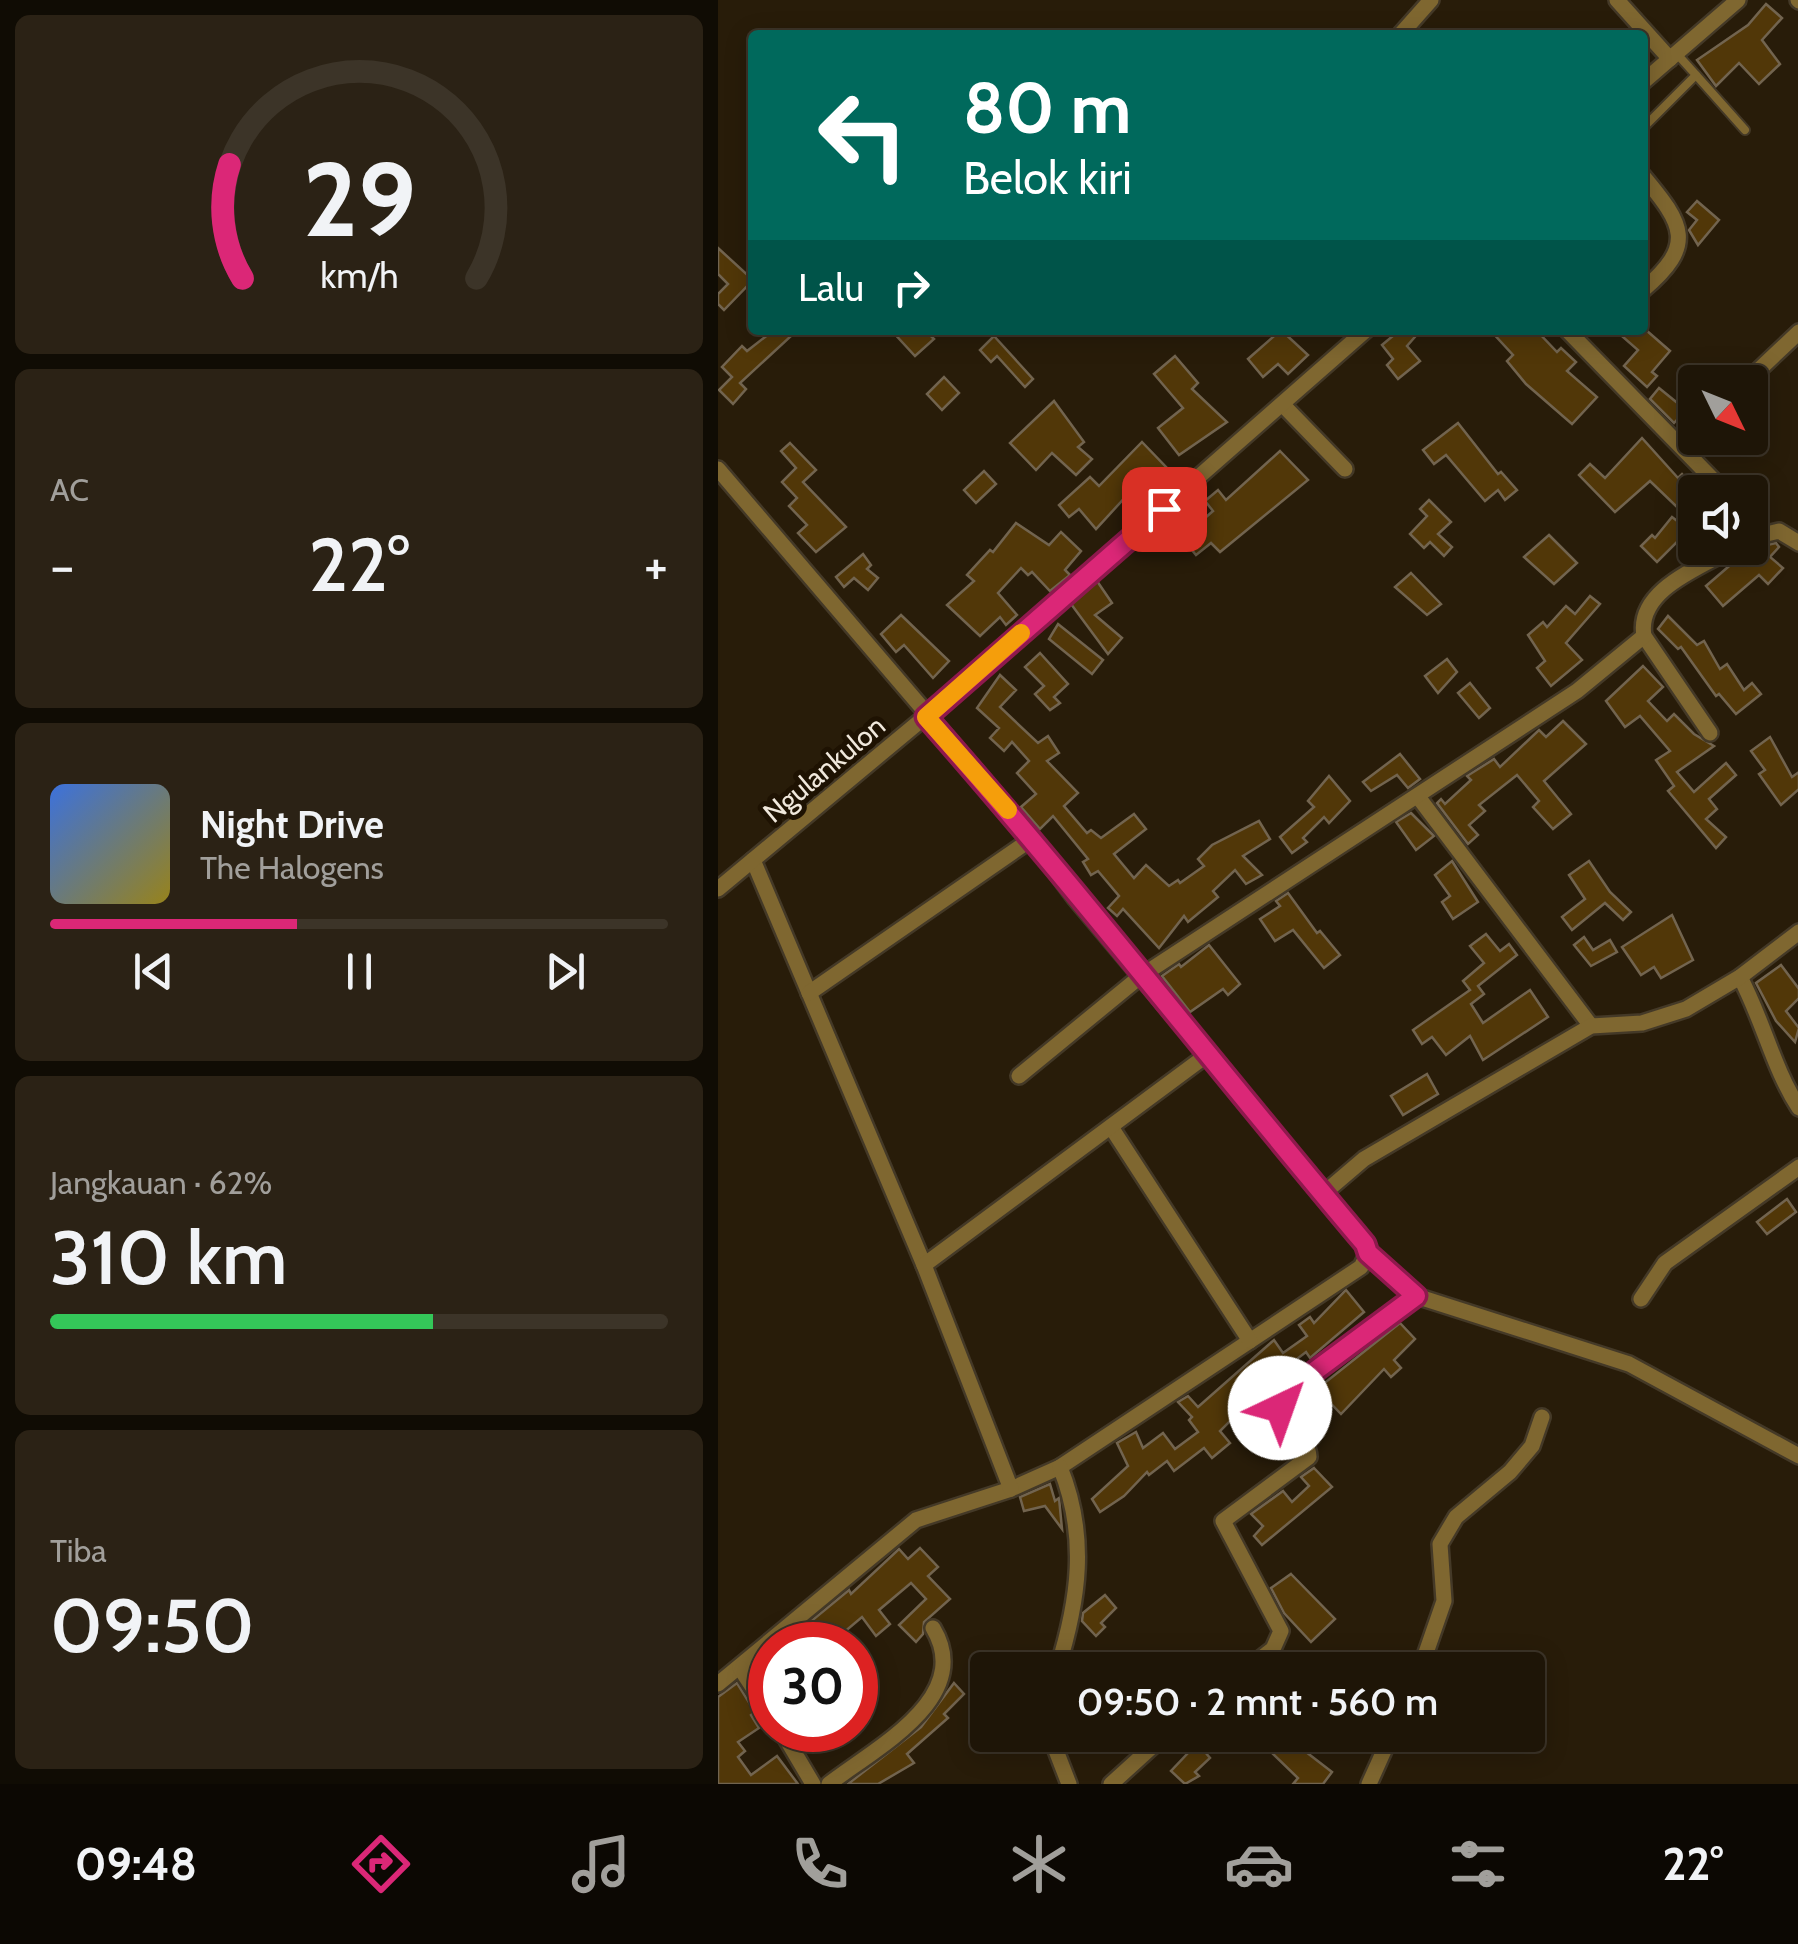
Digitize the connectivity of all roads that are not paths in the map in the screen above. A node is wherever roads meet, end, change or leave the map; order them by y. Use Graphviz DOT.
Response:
graph roads {
  1 [pos="1432,0"];
  2 [pos="1617,0"];
  3 [pos="1738,0"];
  4 [pos="1405,30"];
  5 [pos="1648,30"];
  6 [pos="1648,30"];
  7 [pos="1674,56"];
  8 [pos="1696,76"];
  9 [pos="1648,78"];
  10 [pos="1648,123"];
  11 [pos="1745,130"];
  12 [pos="1648,182"];
  13 [pos="1648,286"];
  14 [pos="1798,332"];
  15 [pos="1360,335"];
  16 [pos="1572,335"];
  17 [pos="1590,335"];
  18 [pos="1580,343"];
  19 [pos="1764,365"];
  20 [pos="1283,405"];
  21 [pos="1678,442"];
  22 [pos="1690,455"];
  23 [pos="1345,469"];
  24 [pos="718,470"];
  25 [pos="1708,475"];
  26 [pos="1768,530"];
  27 [pos="1798,543"];
  28 [pos="1707,565"];
  29 [pos="1644,636"];
  30 [pos="926,717"];
  31 [pos="1710,733"];
  32 [pos="1418,798"];
  33 [pos="1030,840"];
  34 [pos="753,860"];
  35 [pos="718,888"];
  36 [pos="1798,932"];
  37 [pos="1141,976"];
  38 [pos="1740,978"];
  39 [pos="809,993"];
  40 [pos="1590,1026"];
  41 [pos="1207,1055"];
  42 [pos="1019,1076"];
  43 [pos="1798,1108"];
  44 [pos="1111,1127"];
  45 [pos="1798,1166"];
  46 [pos="1322,1194"];
  47 [pos="1368,1253"];
  48 [pos="924,1265"];
  49 [pos="1416,1296"];
  50 [pos="1641,1299"];
  51 [pos="1250,1341"];
  52 [pos="1542,1417"];
  53 [pos="1798,1456"];
  54 [pos="1060,1466"];
  55 [pos="1011,1489"];
  56 [pos="933,1628"];
  57 [pos="1061,1652"];
  58 [pos="1269,1652"];
  59 [pos="1426,1652"];
  60 [pos="740,1668"];
  61 [pos="748,1680"];
  62 [pos="718,1684"];
  63 [pos="794,1752"];
  64 [pos="1057,1752"];
  65 [pos="1146,1752"];
  66 [pos="1383,1752"];
  67 [pos="813,1784"];
  68 [pos="828,1784"];
  69 [pos="1069,1784"];
  70 [pos="1110,1784"];
  71 [pos="1369,1784"];
  1 -- 4 [label="street"];
  2 -- 6 [label="street"];
  3 -- 7 [label="street"];
  5 -- 7 [label="street"];
  7 -- 8 [label="lane"];
  7 -- 9 [label="street"];
  8 -- 10 [label="lane"];
  8 -- 11 [label="lane"];
  12 -- 13 [label="street"];
  14 -- 19 [label="street"];
  15 -- 20 [label="street, Ngulankulon"];
  16 -- 18 [label="street"];
  17 -- 18 [label="street"];
  18 -- 21 [label="street"];
  20 -- 23 [label="street"];
  20 -- 30 [label="street, Ngulankulon"];
  22 -- 25 [label="street"];
  24 -- 30 [label="street"];
  26 -- 27 [label="street"];
  28 -- 29 [label="street"];
  29 -- 31 [label="street"];
  29 -- 32 [label="street"];
  30 -- 33 [label="street"];
  30 -- 34 [label="street, Ngulankulon"];
  32 -- 37 [label="street"];
  32 -- 40 [label="street"];
  33 -- 37 [label="street"];
  33 -- 39 [label="street"];
  34 -- 35 [label="street, Ngulankulon"];
  34 -- 39 [label="street"];
  36 -- 38 [label="street"];
  37 -- 41 [label="street"];
  37 -- 42 [label="street"];
  38 -- 40 [label="street"];
  38 -- 43 [label="street"];
  39 -- 48 [label="street"];
  40 -- 46 [label="street"];
  41 -- 44 [label="street"];
  41 -- 46 [label="street"];
  44 -- 48 [label="street"];
  44 -- 51 [label="street"];
  45 -- 50 [label="street"];
  46 -- 47 [label="street"];
  47 -- 49 [label="street"];
  47 -- 51 [label="street"];
  48 -- 55 [label="street"];
  49 -- 53 [label="street"];
  49 -- 58 [label="street"];
  51 -- 54 [label="street"];
  52 -- 59 [label="street"];
  54 -- 55 [label="street"];
  54 -- 57 [label="street"];
  55 -- 60 [label="street"];
  56 -- 68 [label="street"];
  60 -- 61 [label="street"];
  60 -- 62 [label="street"];
  63 -- 67 [label="street"];
  64 -- 69 [label="street"];
  65 -- 70 [label="street"];
  66 -- 71 [label="street"];
}
